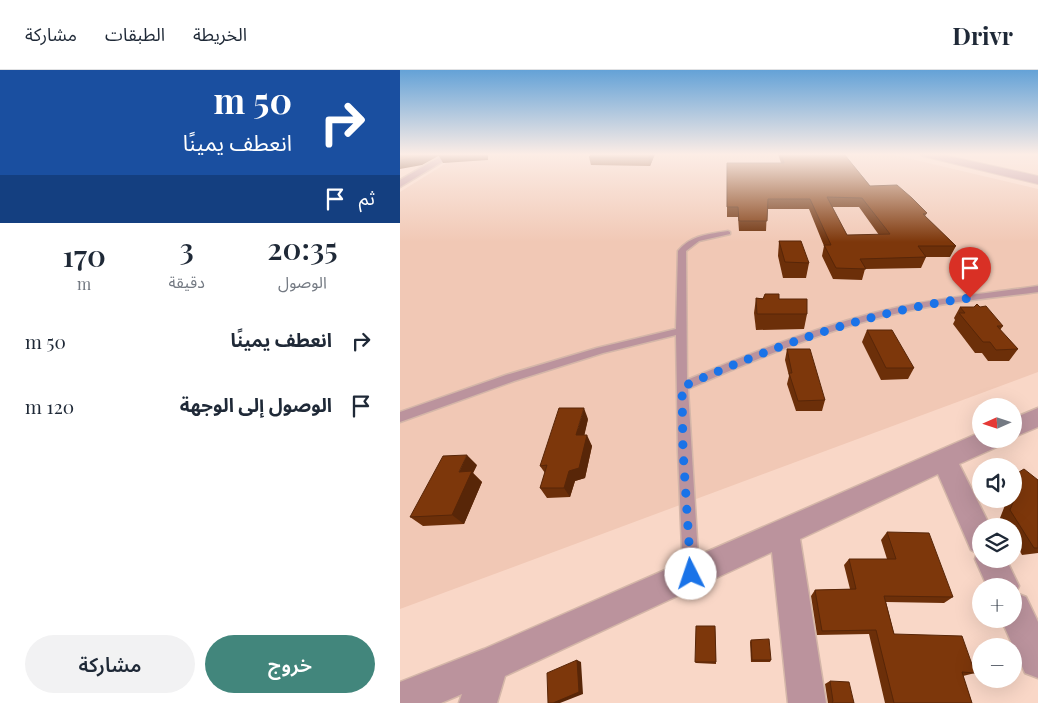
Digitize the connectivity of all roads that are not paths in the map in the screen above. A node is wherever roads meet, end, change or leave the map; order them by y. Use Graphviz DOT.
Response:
graph roads {
  1 [pos="728,233"];
  2 [pos="1038,289"];
  3 [pos="680,331"];
  4 [pos="682,387"];
  5 [pos="400,417"];
  6 [pos="1038,417"];
  7 [pos="1022,424"];
  8 [pos="972,447"];
  9 [pos="944,460"];
  10 [pos="972,521"];
  11 [pos="784,532"];
  12 [pos="691,574"];
  13 [pos="1022,626"];
  14 [pos="1038,660"];
  15 [pos="491,664"];
  16 [pos="400,702"];
  17 [pos="478,703"];
  18 [pos="807,703"];
  1 -- 3 [label="lane"];
  2 -- 4 [label="lane"];
  3 -- 4 [label="lane"];
  3 -- 5 [label="lane"];
  4 -- 12 [label="lane"];
  6 -- 7 [label="street"];
  8 -- 9 [label="street"];
  9 -- 10 [label="street"];
  9 -- 11 [label="street"];
  11 -- 12 [label="street"];
  11 -- 18 [label="street"];
  12 -- 15 [label="street"];
  13 -- 14 [label="street"];
  15 -- 16 [label="street"];
  15 -- 17 [label="street"];
}
